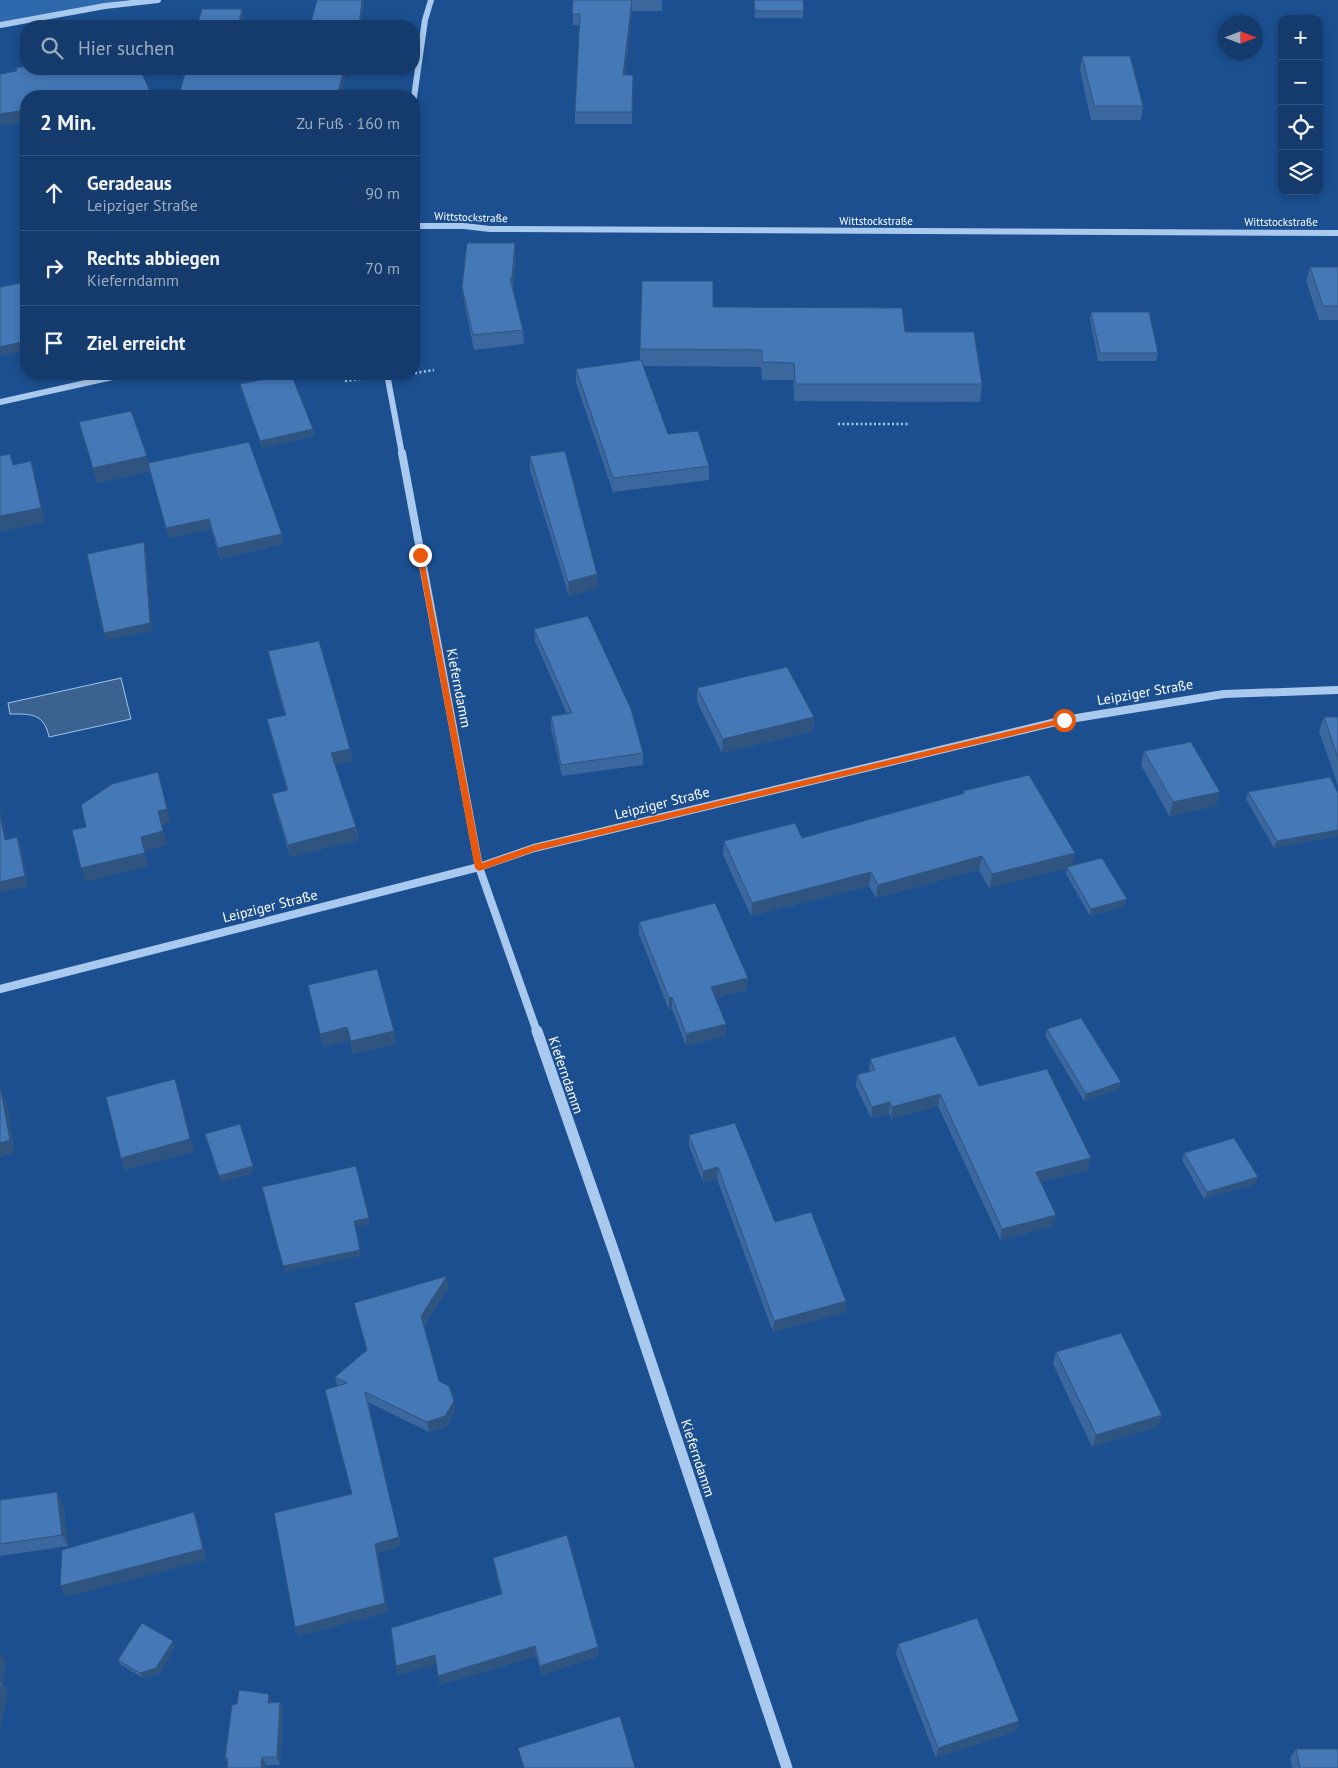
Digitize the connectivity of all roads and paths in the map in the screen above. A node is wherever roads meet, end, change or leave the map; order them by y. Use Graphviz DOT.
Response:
graph roads {
  1 [pos="158,0"];
  2 [pos="431,0"];
  3 [pos="28,20"];
  4 [pos="20,21"];
  5 [pos="0,25"];
  6 [pos="420,55"];
  7 [pos="417,75"];
  8 [pos="415,90"];
  9 [pos="420,226"];
  10 [pos="1338,232"];
  11 [pos="434,370"];
  12 [pos="420,372"];
  13 [pos="99,380"];
  14 [pos="388,380"];
  15 [pos="0,402"];
  16 [pos="838,424"];
  17 [pos="908,424"];
  18 [pos="1338,690"];
  19 [pos="479,868"];
  20 [pos="0,989"];
  21 [pos="787,1768"];
  1 -- 3 [label="street"];
  2 -- 6 [label="street"];
  4 -- 5 [label="street"];
  7 -- 8 [label="street"];
  9 -- 10 [label="street, Wittstockstraße"];
  11 -- 12 [label="path"];
  13 -- 15 [label="street"];
  14 -- 19 [label="street, Kieferndamm"];
  16 -- 17 [label="path"];
  18 -- 19 [label="street, Leipziger Straße"];
  19 -- 20 [label="street, Leipziger Straße"];
  19 -- 21 [label="street, Kieferndamm"];
}
